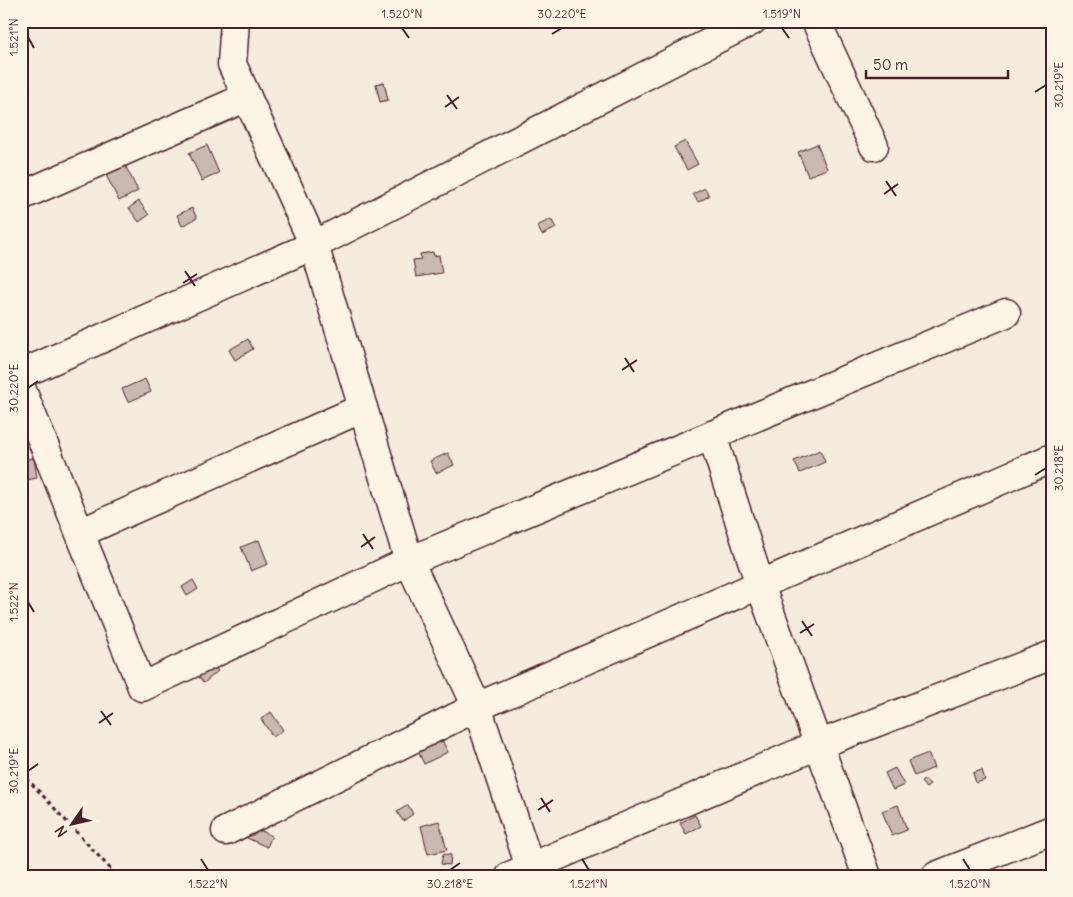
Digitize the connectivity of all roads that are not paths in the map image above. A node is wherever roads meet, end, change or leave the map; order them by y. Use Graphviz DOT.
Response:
graph roads {
  1 [pos="235,21"];
  2 [pos="752,21"];
  3 [pos="816,21"];
  4 [pos="247,97"];
  5 [pos="874,146"];
  6 [pos="21,196"];
  7 [pos="314,245"];
  8 [pos="1006,312"];
  9 [pos="21,374"];
  10 [pos="21,388"];
  11 [pos="363,408"];
  12 [pos="712,436"];
  13 [pos="1052,458"];
  14 [pos="80,533"];
  15 [pos="409,561"];
  16 [pos="760,585"];
  17 [pos="1052,654"];
  18 [pos="477,707"];
  19 [pos="820,744"];
  20 [pos="1052,830"];
  21 [pos="226,831"];
  22 [pos="525,873"];
  23 [pos="867,876"];
  24 [pos="936,876"];
  1 -- 4 [label="street"];
  2 -- 7 [label="street"];
  3 -- 5 [label="street"];
  4 -- 6 [label="street"];
  4 -- 7 [label="street"];
  7 -- 9 [label="street"];
  7 -- 11 [label="street"];
  8 -- 12 [label="street"];
  10 -- 14 [label="street"];
  11 -- 14 [label="street"];
  11 -- 15 [label="street"];
  12 -- 15 [label="street"];
  12 -- 16 [label="street"];
  13 -- 16 [label="street"];
  14 -- 15 [label="street"];
  15 -- 18 [label="street"];
  16 -- 18 [label="street"];
  16 -- 19 [label="street"];
  17 -- 19 [label="street"];
  18 -- 21 [label="street"];
  18 -- 22 [label="street"];
  19 -- 22 [label="street"];
  19 -- 23 [label="street"];
  20 -- 24 [label="street"];
}
